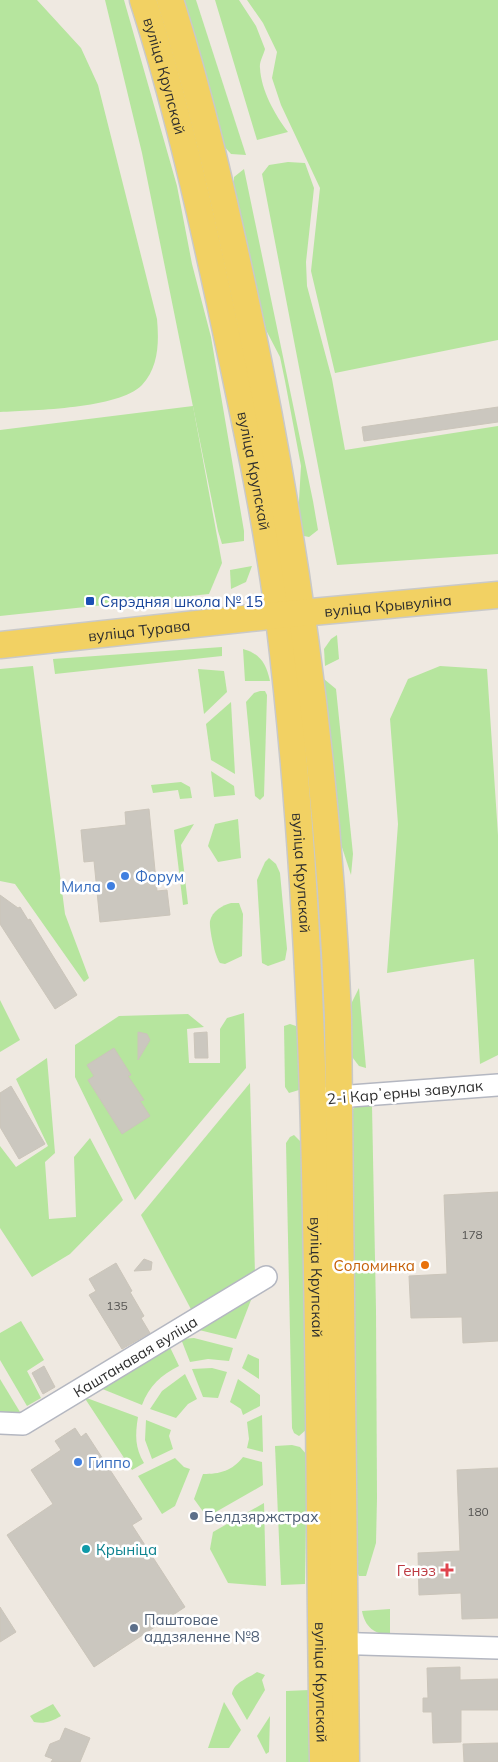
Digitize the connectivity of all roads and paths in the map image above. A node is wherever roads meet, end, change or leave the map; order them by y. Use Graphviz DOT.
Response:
graph roads {
  1 [pos="142,0"];
  2 [pos="170,0"];
  3 [pos="498,595"];
  4 [pos="291,614"];
  5 [pos="0,644"];
  6 [pos="498,1085"];
  7 [pos="339,1098"];
  8 [pos="312,1099"];
  9 [pos="266,1277"];
  10 [pos="0,1423"];
  11 [pos="332,1644"];
  12 [pos="498,1648"];
  13 [pos="323,1762"];
  14 [pos="346,1762"];
  1 -- 4 [label="main road, вуліца Крупскай"];
  2 -- 4 [label="main road, вуліца Крупскай"];
  3 -- 4 [label="main road, вуліца Крывуліна"];
  4 -- 5 [label="main road, вуліца Турава"];
  4 -- 7 [label="main road, вуліца Крупскай"];
  4 -- 8 [label="main road, вуліца Крупскай"];
  6 -- 7 [label="street, 2-і Карʼерны завулак"];
  7 -- 8 [label="street, 2-і Карʼерны завулак"];
  7 -- 11 [label="main road, вуліца Крупскай"];
  8 -- 11 [label="main road, вуліца Крупскай"];
  9 -- 10 [label="street, Каштанавая вуліца"];
  11 -- 12 [label="street"];
  11 -- 13 [label="main road, вуліца Крупскай"];
  11 -- 14 [label="main road, вуліца Крупскай"];
}
